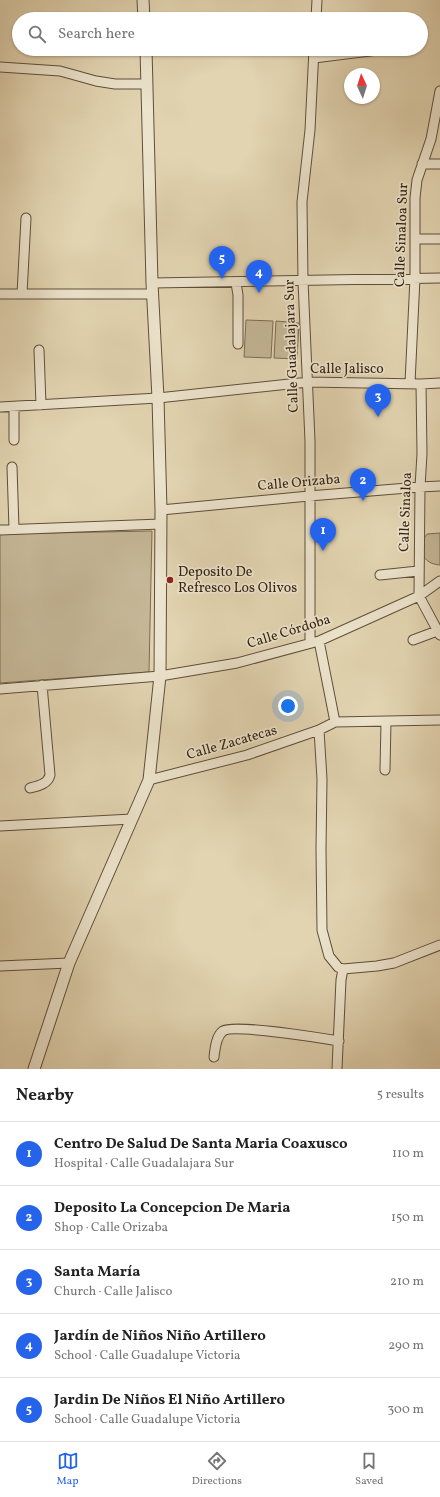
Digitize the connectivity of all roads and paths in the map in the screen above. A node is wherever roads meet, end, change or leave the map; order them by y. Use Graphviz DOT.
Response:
graph roads {
  1 [pos="143,0"];
  2 [pos="317,0"];
  3 [pos="144,12"];
  4 [pos="316,12"];
  5 [pos="146,56"];
  6 [pos="314,56"];
  7 [pos="0,67"];
  8 [pos="147,84"];
  9 [pos="440,92"];
  10 [pos="422,164"];
  11 [pos="440,164"];
  12 [pos="26,218"];
  13 [pos="415,239"];
  14 [pos="440,239"];
  15 [pos="415,278"];
  16 [pos="440,278"];
  17 [pos="303,281"];
  18 [pos="236,283"];
  19 [pos="152,289"];
  20 [pos="0,294"];
  21 [pos="22,294"];
  22 [pos="238,344"];
  23 [pos="38,350"];
  24 [pos="308,382"];
  25 [pos="410,383"];
  26 [pos="440,383"];
  27 [pos="421,384"];
  28 [pos="158,398"];
  29 [pos="41,406"];
  30 [pos="0,407"];
  31 [pos="14,407"];
  32 [pos="14,440"];
  33 [pos="12,466"];
  34 [pos="440,486"];
  35 [pos="420,487"];
  36 [pos="309,496"];
  37 [pos="161,510"];
  38 [pos="161,524"];
  39 [pos="14,529"];
  40 [pos="0,530"];
  41 [pos="418,571"];
  42 [pos="380,575"];
  43 [pos="440,581"];
  44 [pos="419,596"];
  45 [pos="439,633"];
  46 [pos="413,640"];
  47 [pos="315,642"];
  48 [pos="160,676"];
  49 [pos="42,685"];
  50 [pos="0,689"];
  51 [pos="440,720"];
  52 [pos="335,722"];
  53 [pos="386,722"];
  54 [pos="319,730"];
  55 [pos="385,770"];
  56 [pos="149,780"];
  57 [pos="30,788"];
  58 [pos="132,819"];
  59 [pos="0,826"];
  60 [pos="440,945"];
  61 [pos="69,963"];
  62 [pos="0,966"];
  63 [pos="343,969"];
  64 [pos="339,1041"];
  65 [pos="214,1057"];
  66 [pos="34,1069"];
  67 [pos="337,1069"];
  1 -- 3 [label="street"];
  2 -- 4 [label="street"];
  5 -- 8 [label="street"];
  6 -- 17 [label="street, Calle Guadalajara Sur"];
  7 -- 8 [label="street"];
  8 -- 19 [label="street"];
  9 -- 10 [label="street, Calle Sinaloa Sur"];
  10 -- 11 [label="street"];
  10 -- 13 [label="street, Calle Sinaloa Sur"];
  12 -- 21 [label="street"];
  13 -- 14 [label="street"];
  13 -- 15 [label="street, Calle Sinaloa Sur"];
  15 -- 16 [label="street"];
  15 -- 17 [label="street"];
  15 -- 25 [label="street, Calle Sinaloa Sur"];
  17 -- 18 [label="street"];
  17 -- 24 [label="street, Calle Guadalajara Sur"];
  18 -- 19 [label="street"];
  18 -- 22 [label="street"];
  19 -- 21 [label="street"];
  19 -- 28 [label="street"];
  20 -- 21 [label="street"];
  23 -- 29 [label="street"];
  24 -- 25 [label="street, Calle Jalisco"];
  24 -- 28 [label="street, Calle Jalisco"];
  24 -- 36 [label="street, Calle Guadalajara Sur"];
  25 -- 27 [label="street, Calle Jalisco"];
  26 -- 27 [label="street, Calle Jalisco"];
  27 -- 35 [label="street, Calle Sinaloa"];
  28 -- 29 [label="street, Calle Jalisco"];
  28 -- 37 [label="street"];
  29 -- 31 [label="street, Calle Jalisco"];
  30 -- 31 [label="street, Calle Jalisco"];
  31 -- 32 [label="street"];
  33 -- 39 [label="street"];
  34 -- 35 [label="street, Calle Orizaba"];
  35 -- 36 [label="street, Calle Orizaba"];
  35 -- 41 [label="street, Calle Sinaloa"];
  36 -- 37 [label="street, Calle Orizaba"];
  36 -- 47 [label="street, Calle Guadalajara Sur"];
  37 -- 38 [label="street"];
  38 -- 39 [label="street"];
  38 -- 48 [label="street"];
  39 -- 40 [label="street"];
  41 -- 42 [label="street"];
  41 -- 44 [label="street, Calle Sinaloa"];
  43 -- 44 [label="street, Calle Córdoba"];
  44 -- 45 [label="street, Calle Sinaloa"];
  44 -- 47 [label="street, Calle Córdoba"];
  45 -- 46 [label="street"];
  47 -- 48 [label="street, Calle Córdoba"];
  47 -- 52 [label="street, Calle Guadalajara Sur"];
  48 -- 49 [label="street, Calle Córdoba"];
  48 -- 56 [label="street"];
  49 -- 50 [label="street, Calle Córdoba"];
  49 -- 57 [label="street"];
  51 -- 53 [label="street, Calle Zacatecas"];
  52 -- 53 [label="street, Calle Zacatecas"];
  52 -- 54 [label="street, Calle Zacatecas"];
  53 -- 55 [label="street"];
  54 -- 56 [label="street, Calle Zacatecas"];
  54 -- 63 [label="street"];
  56 -- 58 [label="street"];
  58 -- 59 [label="street"];
  58 -- 61 [label="street"];
  60 -- 63 [label="street"];
  61 -- 62 [label="street"];
  61 -- 66 [label="street"];
  63 -- 64 [label="street"];
  64 -- 65 [label="street"];
  64 -- 67 [label="street"];
}
